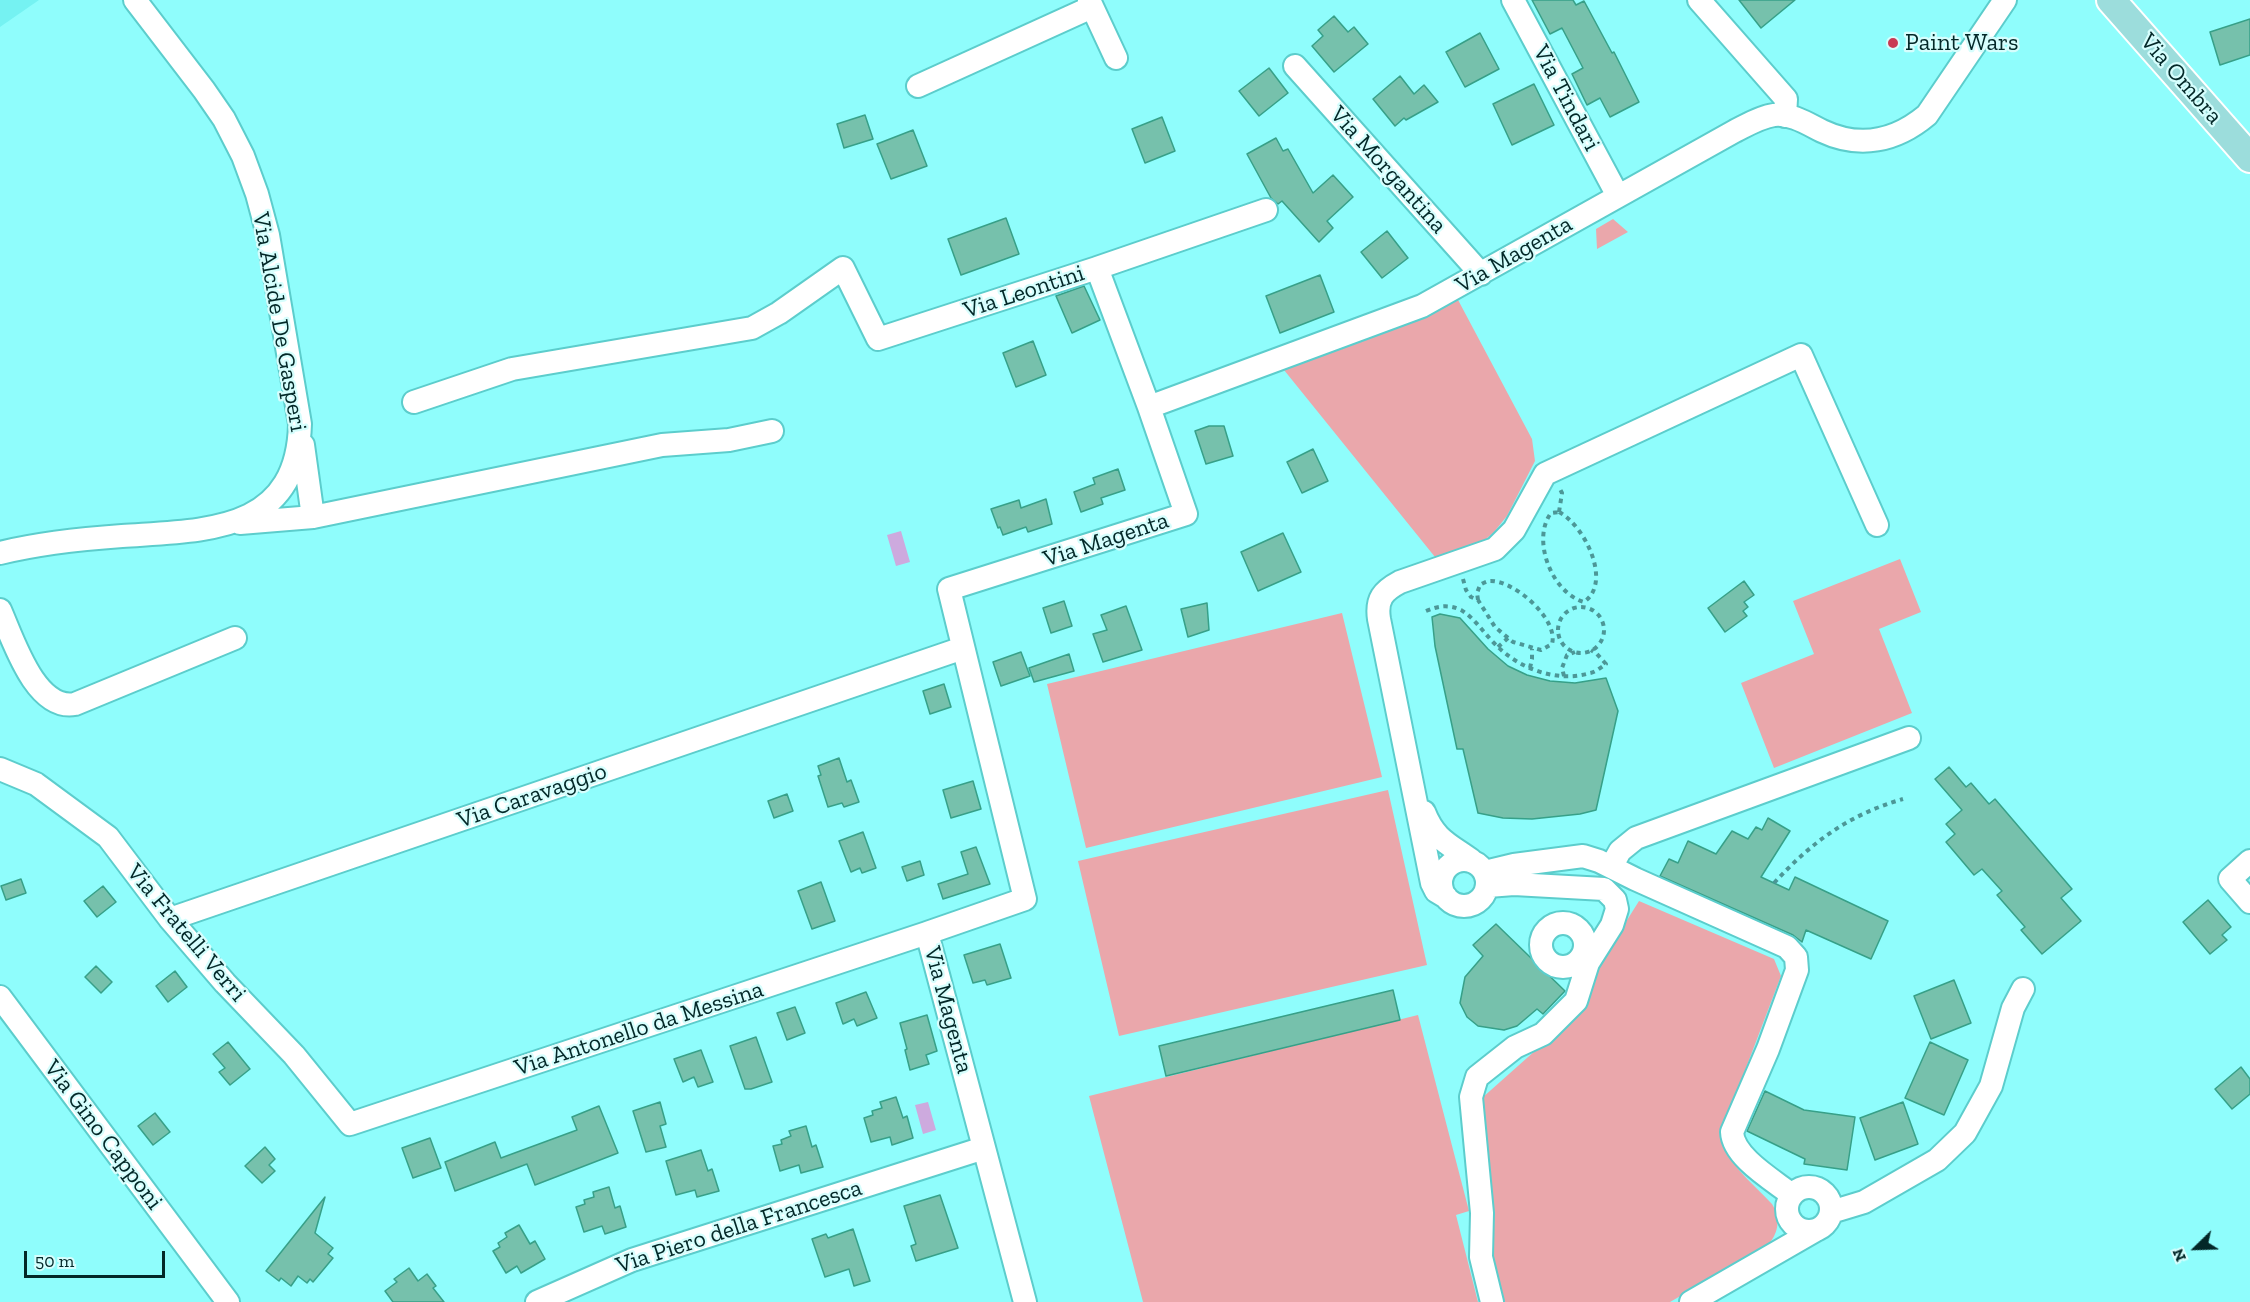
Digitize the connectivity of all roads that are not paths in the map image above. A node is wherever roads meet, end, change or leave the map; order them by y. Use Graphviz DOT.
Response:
graph roads {
  1 [pos="135,0"];
  2 [pos="1513,0"];
  3 [pos="1699,0"];
  4 [pos="2112,0"];
  5 [pos="2006,2"];
  6 [pos="1090,3"];
  7 [pos="1116,58"];
  8 [pos="1295,66"];
  9 [pos="918,86"];
  10 [pos="1785,116"];
  11 [pos="2250,158"];
  12 [pos="1618,196"];
  13 [pos="1266,210"];
  14 [pos="1097,268"];
  15 [pos="1481,274"];
  16 [pos="414,402"];
  17 [pos="1149,407"];
  18 [pos="300,424"];
  19 [pos="772,431"];
  20 [pos="313,518"];
  21 [pos="233,524"];
  22 [pos="1878,525"];
  23 [pos="0,553"];
  24 [pos="0,610"];
  25 [pos="235,638"];
  26 [pos="963,648"];
  27 [pos="1910,738"];
  28 [pos="0,769"];
  29 [pos="1414,789"];
  30 [pos="2250,861"];
  31 [pos="1611,867"];
  32 [pos="1481,872"];
  33 [pos="1446,897"];
  34 [pos="2250,902"];
  35 [pos="170,919"];
  36 [pos="927,933"];
  37 [pos="2023,989"];
  38 [pos="0,997"];
  39 [pos="350,1124"];
  40 [pos="984,1148"];
  41 [pos="1790,1205"];
  42 [pos="1831,1212"];
  43 [pos="1815,1230"];
  44 [pos="1765,1260"];
  45 [pos="222,1300"];
  46 [pos="537,1302"];
  47 [pos="1024,1302"];
  48 [pos="1492,1302"];
  49 [pos="1691,1302"];
  1 -- 18 [label="street, Via Alcide De Gasperi"];
  2 -- 12 [label="street, Via Tindari"];
  3 -- 10 [label="street"];
  4 -- 11 [label="main road, Via Ombra"];
  5 -- 10 [label="street"];
  6 -- 7 [label="street"];
  6 -- 9 [label="street"];
  8 -- 15 [label="street, Via Morgantina"];
  10 -- 12 [label="street, Via Magenta"];
  12 -- 15 [label="street, Via Magenta"];
  13 -- 14 [label="street"];
  14 -- 16 [label="street, Via Leontini"];
  14 -- 17 [label="street, Via Leontini"];
  15 -- 17 [label="street, Via Magenta"];
  17 -- 26 [label="street, Via Magenta"];
  18 -- 20 [label="street"];
  18 -- 21 [label="street, Via Alcide De Gasperi"];
  19 -- 20 [label="street"];
  20 -- 21 [label="street"];
  21 -- 23 [label="street, Via Alcide De Gasperi"];
  22 -- 29 [label="street"];
  24 -- 25 [label="street"];
  26 -- 35 [label="street, Via Caravaggio"];
  26 -- 36 [label="street, Via Magenta"];
  27 -- 31 [label="street"];
  28 -- 35 [label="street, Via Fratelli Verri"];
  29 -- 32 [label="street"];
  29 -- 33 [label="street"];
  30 -- 34 [label="street"];
  31 -- 32 [label="street"];
  31 -- 41 [label="street"];
  32 -- 33 [label="street"];
  32 -- 33 [label="street"];
  32 -- 48 [label="street"];
  35 -- 39 [label="street, Via Fratelli Verri"];
  36 -- 39 [label="street, Via Antonello da Messina"];
  36 -- 40 [label="street, Via Magenta"];
  37 -- 42 [label="street"];
  38 -- 45 [label="street, Via Gino Capponi"];
  40 -- 46 [label="street, Via Piero della Francesca"];
  40 -- 47 [label="street, Via Magenta"];
  41 -- 42 [label="street"];
  41 -- 43 [label="street"];
  41 -- 44 [label="street"];
  42 -- 43 [label="street"];
  43 -- 44 [label="street"];
  44 -- 49 [label="street"];
}
